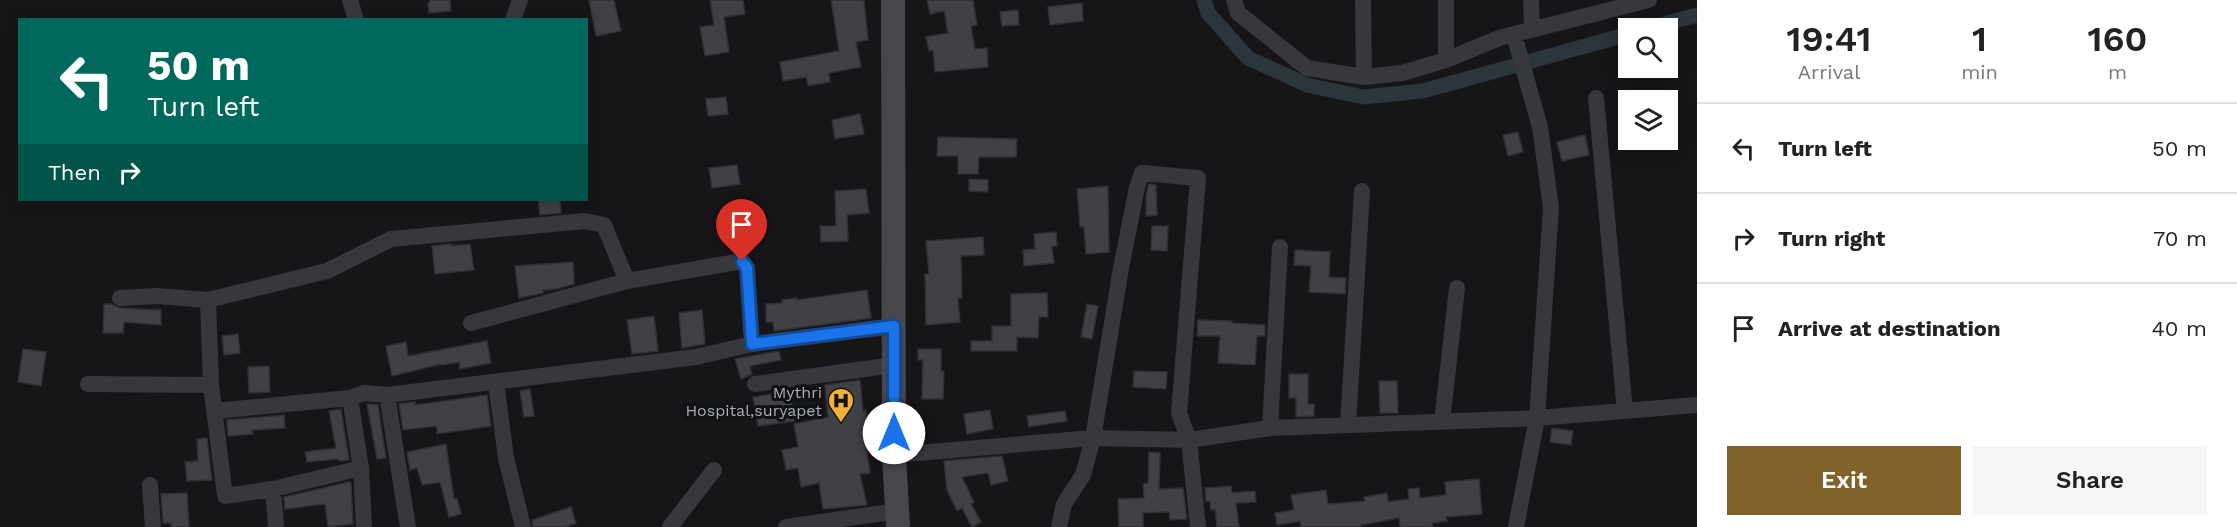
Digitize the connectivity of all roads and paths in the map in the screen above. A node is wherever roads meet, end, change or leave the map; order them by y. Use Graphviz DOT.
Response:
graph roads {
  1 [pos="350,0"];
  2 [pos="520,0"];
  3 [pos="893,0"];
  4 [pos="1234,0"];
  5 [pos="1363,0"];
  6 [pos="1446,0"];
  7 [pos="1531,0"];
  8 [pos="1649,0"];
  9 [pos="1616,4"];
  10 [pos="355,18"];
  11 [pos="514,18"];
  12 [pos="1532,30"];
  13 [pos="1514,34"];
  14 [pos="1446,60"];
  15 [pos="1364,77"];
  16 [pos="1596,98"];
  17 [pos="1362,191"];
  18 [pos="1280,247"];
  19 [pos="627,280"];
  20 [pos="1457,288"];
  21 [pos="120,298"];
  22 [pos="208,300"];
  23 [pos="471,322"];
  24 [pos="894,326"];
  25 [pos="752,344"];
  26 [pos="894,365"];
  27 [pos="496,382"];
  28 [pos="88,384"];
  29 [pos="755,384"];
  30 [pos="211,385"];
  31 [pos="387,395"];
  32 [pos="350,398"];
  33 [pos="1697,405"];
  34 [pos="215,411"];
  35 [pos="1625,411"];
  36 [pos="1537,418"];
  37 [pos="1442,422"];
  38 [pos="1348,426"];
  39 [pos="1270,428"];
  40 [pos="1093,438"];
  41 [pos="1188,441"];
  42 [pos="894,455"];
  43 [pos="362,468"];
  44 [pos="714,470"];
  45 [pos="150,485"];
  46 [pos="273,489"];
  47 [pos="898,519"];
  48 [pos="153,527"];
  49 [pos="276,527"];
  50 [pos="364,527"];
  51 [pos="408,527"];
  52 [pos="523,527"];
  53 [pos="670,527"];
  54 [pos="786,527"];
  55 [pos="1059,527"];
  56 [pos="1193,527"];
  57 [pos="1198,527"];
  58 [pos="1516,527"];
  1 -- 10 [label="street"];
  2 -- 11 [label="street"];
  3 -- 24 [label="main road"];
  4 -- 15 [label="street"];
  5 -- 15 [label="street"];
  6 -- 14 [label="street"];
  7 -- 12 [label="street"];
  8 -- 9 [label="street"];
  9 -- 12 [label="street"];
  12 -- 13 [label="street"];
  13 -- 14 [label="street"];
  13 -- 36 [label="street"];
  14 -- 15 [label="street"];
  16 -- 35 [label="street"];
  17 -- 38 [label="street"];
  18 -- 39 [label="street"];
  19 -- 22 [label="street"];
  19 -- 23 [label="street"];
  19 -- 25 [label="street"];
  20 -- 37 [label="street"];
  21 -- 22 [label="street"];
  22 -- 30 [label="street"];
  24 -- 25 [label="street"];
  24 -- 26 [label="main road"];
  25 -- 27 [label="street"];
  26 -- 29 [label="street"];
  26 -- 42 [label="main road"];
  27 -- 31 [label="street"];
  27 -- 52 [label="street"];
  28 -- 30 [label="street"];
  30 -- 34 [label="street"];
  31 -- 32 [label="street"];
  31 -- 51 [label="street"];
  32 -- 34 [label="street"];
  32 -- 43 [label="street"];
  33 -- 35 [label="street"];
  34 -- 46 [label="street"];
  35 -- 36 [label="street"];
  36 -- 37 [label="street"];
  36 -- 58 [label="street"];
  37 -- 38 [label="street"];
  38 -- 39 [label="street"];
  39 -- 41 [label="street"];
  40 -- 41 [label="street"];
  40 -- 41 [label="street"];
  40 -- 42 [label="street"];
  40 -- 55 [label="street"];
  41 -- 57 [label="street"];
  42 -- 47 [label="main road"];
  43 -- 46 [label="street"];
  43 -- 50 [label="street"];
  44 -- 53 [label="street"];
  45 -- 48 [label="street"];
  46 -- 49 [label="street"];
  47 -- 54 [label="street"];
  56 -- 57 [label="street"];
}
